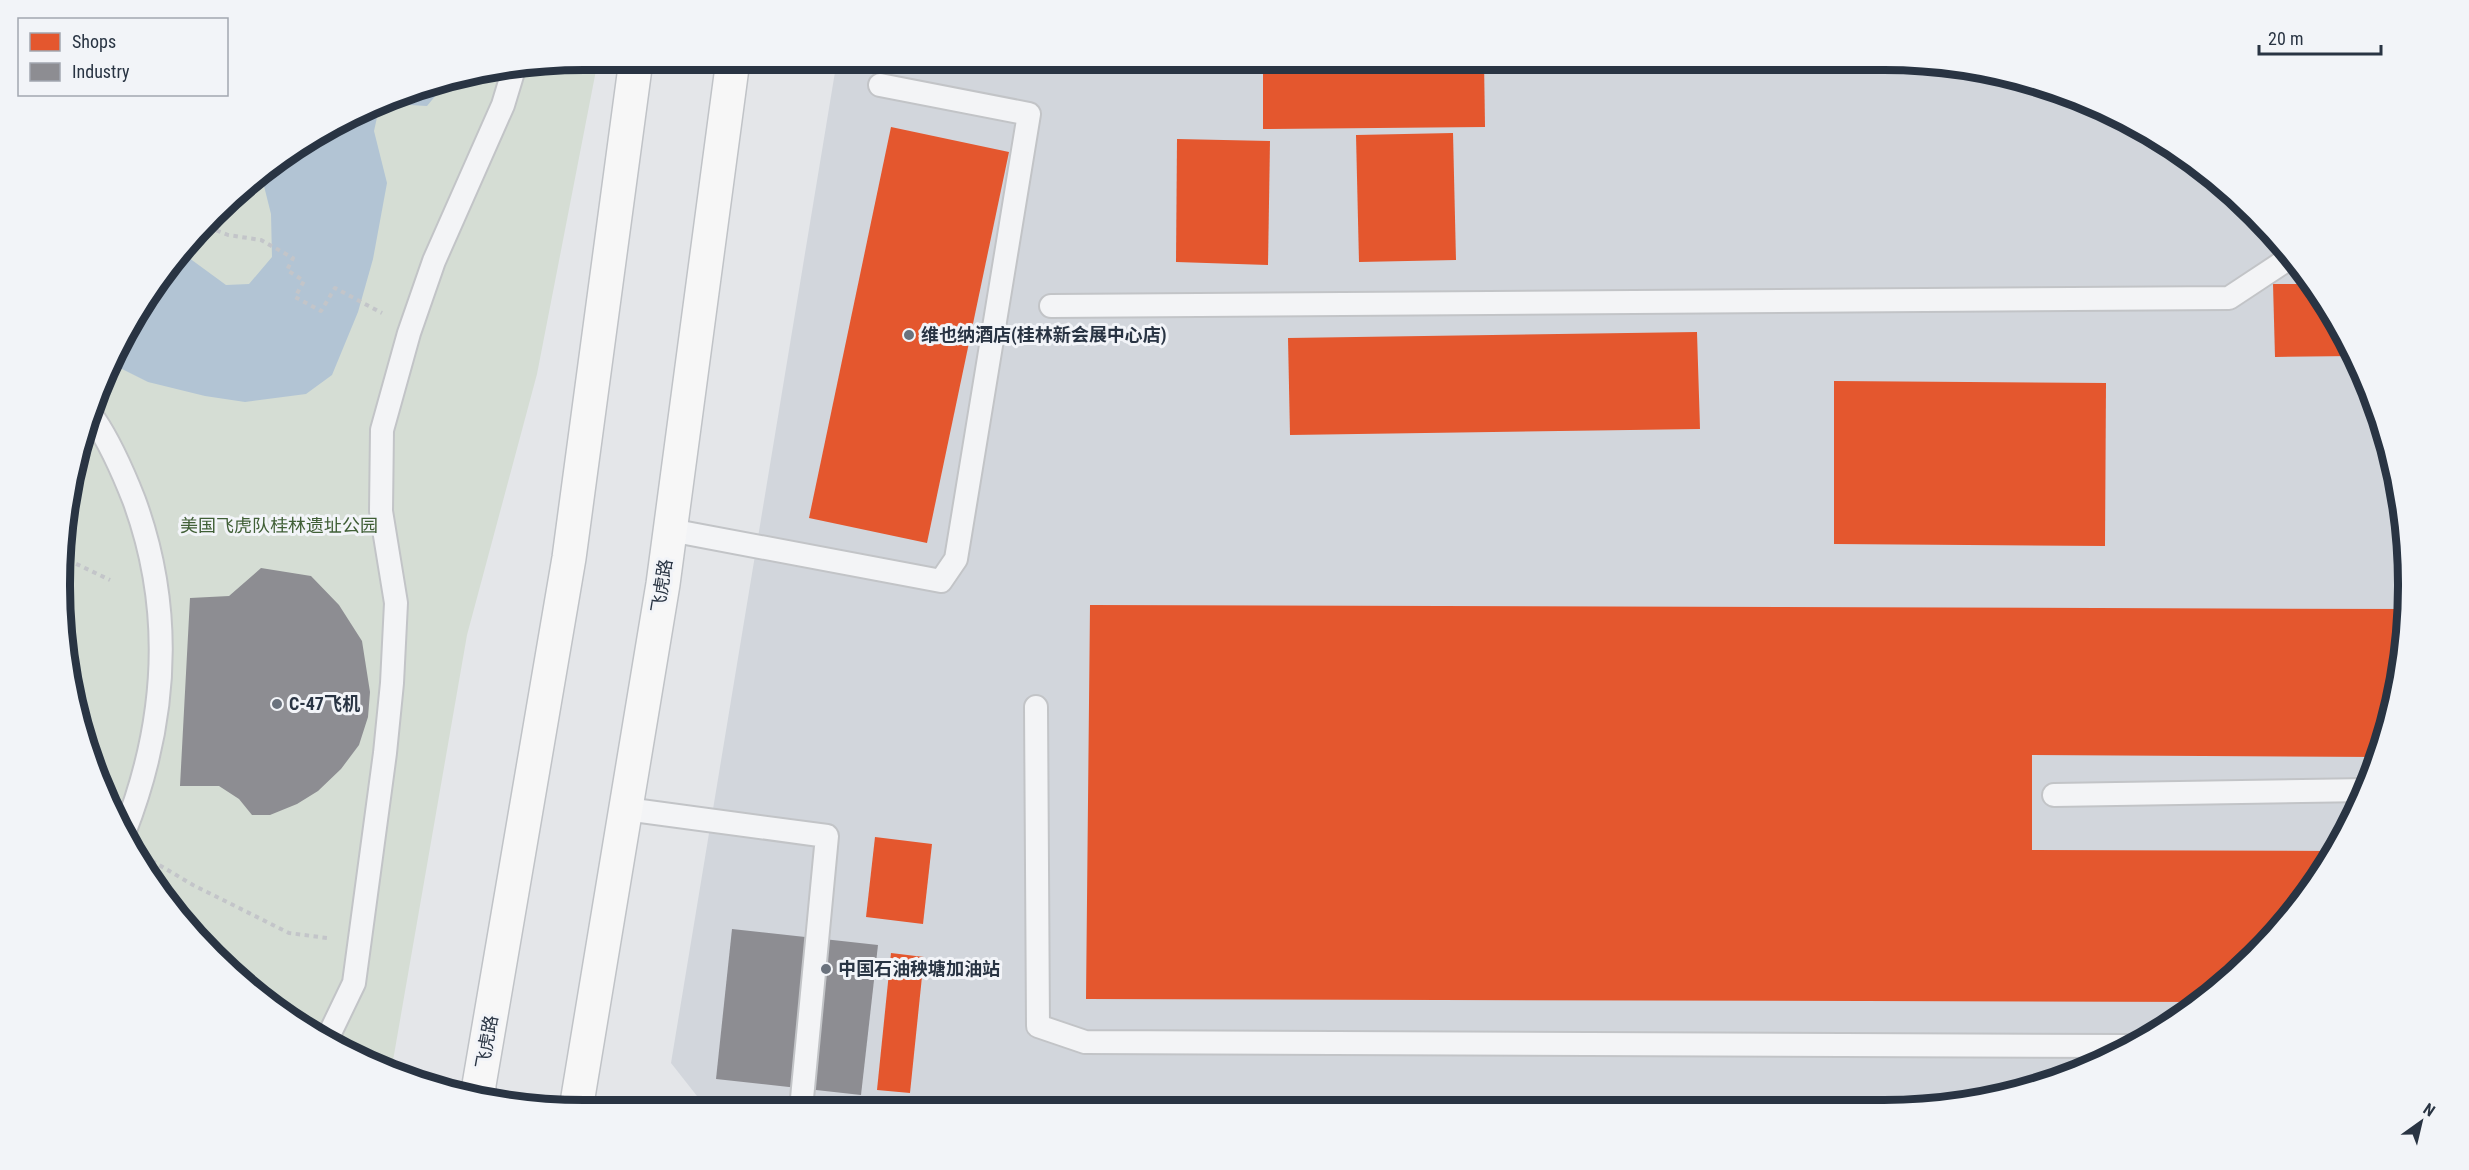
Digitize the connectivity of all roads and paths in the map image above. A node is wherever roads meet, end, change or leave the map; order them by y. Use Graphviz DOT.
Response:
graph roads {
  1 [pos="635,70"];
  2 [pos="732,70"];
  3 [pos="512,76"];
  4 [pos="880,85"];
  5 [pos="213,230"];
  6 [pos="2284,262"];
  7 [pos="1051,306"];
  8 [pos="411,328"];
  9 [pos="97,424"];
  10 [pos="670,530"];
  11 [pos="71,562"];
  12 [pos="110,580"];
  13 [pos="1036,706"];
  14 [pos="2355,790"];
  15 [pos="2054,795"];
  16 [pos="626,809"];
  17 [pos="128,822"];
  18 [pos="150,859"];
  19 [pos="357,952"];
  20 [pos="330,1032"];
  21 [pos="2112,1046"];
  22 [pos="480,1089"];
  23 [pos="578,1100"];
  24 [pos="802,1100"];
  1 -- 22 [label="main road, 飞虎路"];
  2 -- 10 [label="main road, 飞虎路"];
  3 -- 8 [label="lane"];
  4 -- 10 [label="lane"];
  5 -- 8 [label="path"];
  6 -- 7 [label="lane"];
  8 -- 19 [label="lane"];
  9 -- 17 [label="lane"];
  10 -- 16 [label="main road, 飞虎路"];
  11 -- 12 [label="path"];
  13 -- 21 [label="lane"];
  14 -- 15 [label="lane"];
  16 -- 23 [label="main road, 飞虎路"];
  16 -- 24 [label="lane"];
  18 -- 19 [label="path"];
  19 -- 20 [label="lane"];
}
